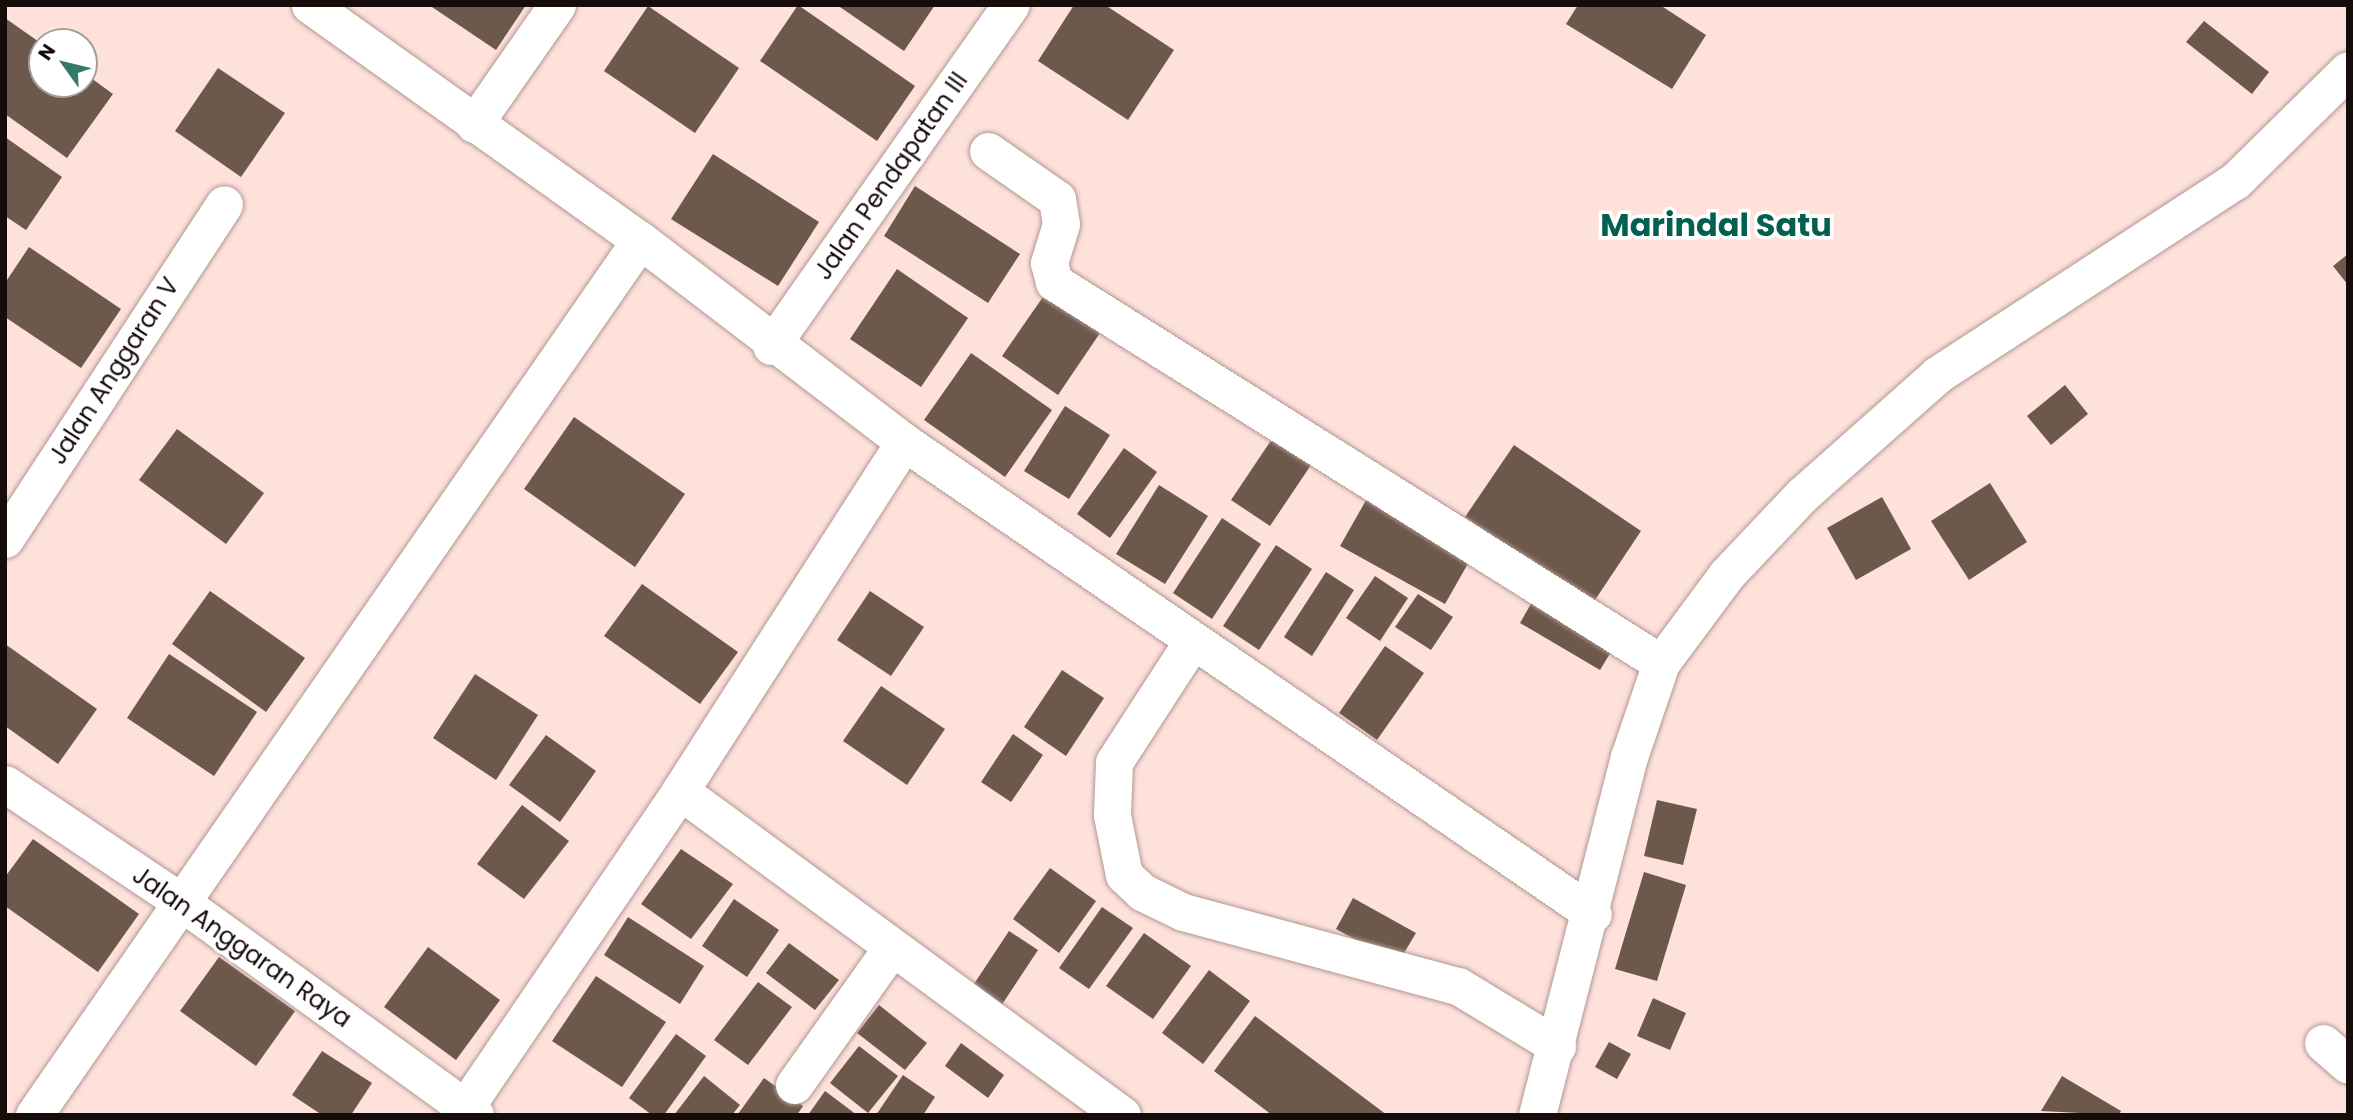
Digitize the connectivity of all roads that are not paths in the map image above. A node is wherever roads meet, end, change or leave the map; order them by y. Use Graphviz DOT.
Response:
graph roads {
  1 [pos="310,5"];
  2 [pos="557,5"];
  3 [pos="1011,5"];
  4 [pos="2348,70"];
  5 [pos="2335,110"];
  6 [pos="474,124"];
  7 [pos="988,150"];
  8 [pos="224,204"];
  9 [pos="640,240"];
  10 [pos="771,346"];
  11 [pos="904,442"];
  12 [pos="5,539"];
  13 [pos="1193,640"];
  14 [pos="1661,663"];
  15 [pos="5,784"];
  16 [pos="680,791"];
  17 [pos="177,899"];
  18 [pos="1593,914"];
  19 [pos="892,947"];
  20 [pos="1557,1046"];
  21 [pos="794,1085"];
  22 [pos="466,1112"];
  23 [pos="34,1115"];
  24 [pos="1122,1115"];
  25 [pos="1537,1115"];
  1 -- 6 [label="street"];
  2 -- 6 [label="street"];
  3 -- 10 [label="street, Jalan Pendapatan III"];
  4 -- 5 [label="street"];
  5 -- 14 [label="street"];
  6 -- 9 [label="street"];
  7 -- 14 [label="street"];
  8 -- 12 [label="street, Jalan Anggaran V"];
  9 -- 10 [label="street"];
  9 -- 17 [label="street"];
  10 -- 11 [label="street"];
  11 -- 13 [label="street"];
  11 -- 16 [label="street"];
  13 -- 18 [label="street"];
  13 -- 20 [label="street"];
  14 -- 18 [label="street"];
  15 -- 17 [label="street, Jalan Anggaran Raya"];
  16 -- 19 [label="street"];
  16 -- 22 [label="street"];
  17 -- 22 [label="street, Jalan Anggaran Raya"];
  17 -- 23 [label="street"];
  18 -- 20 [label="street"];
  19 -- 21 [label="street"];
  19 -- 24 [label="street"];
  20 -- 25 [label="street"];
}
